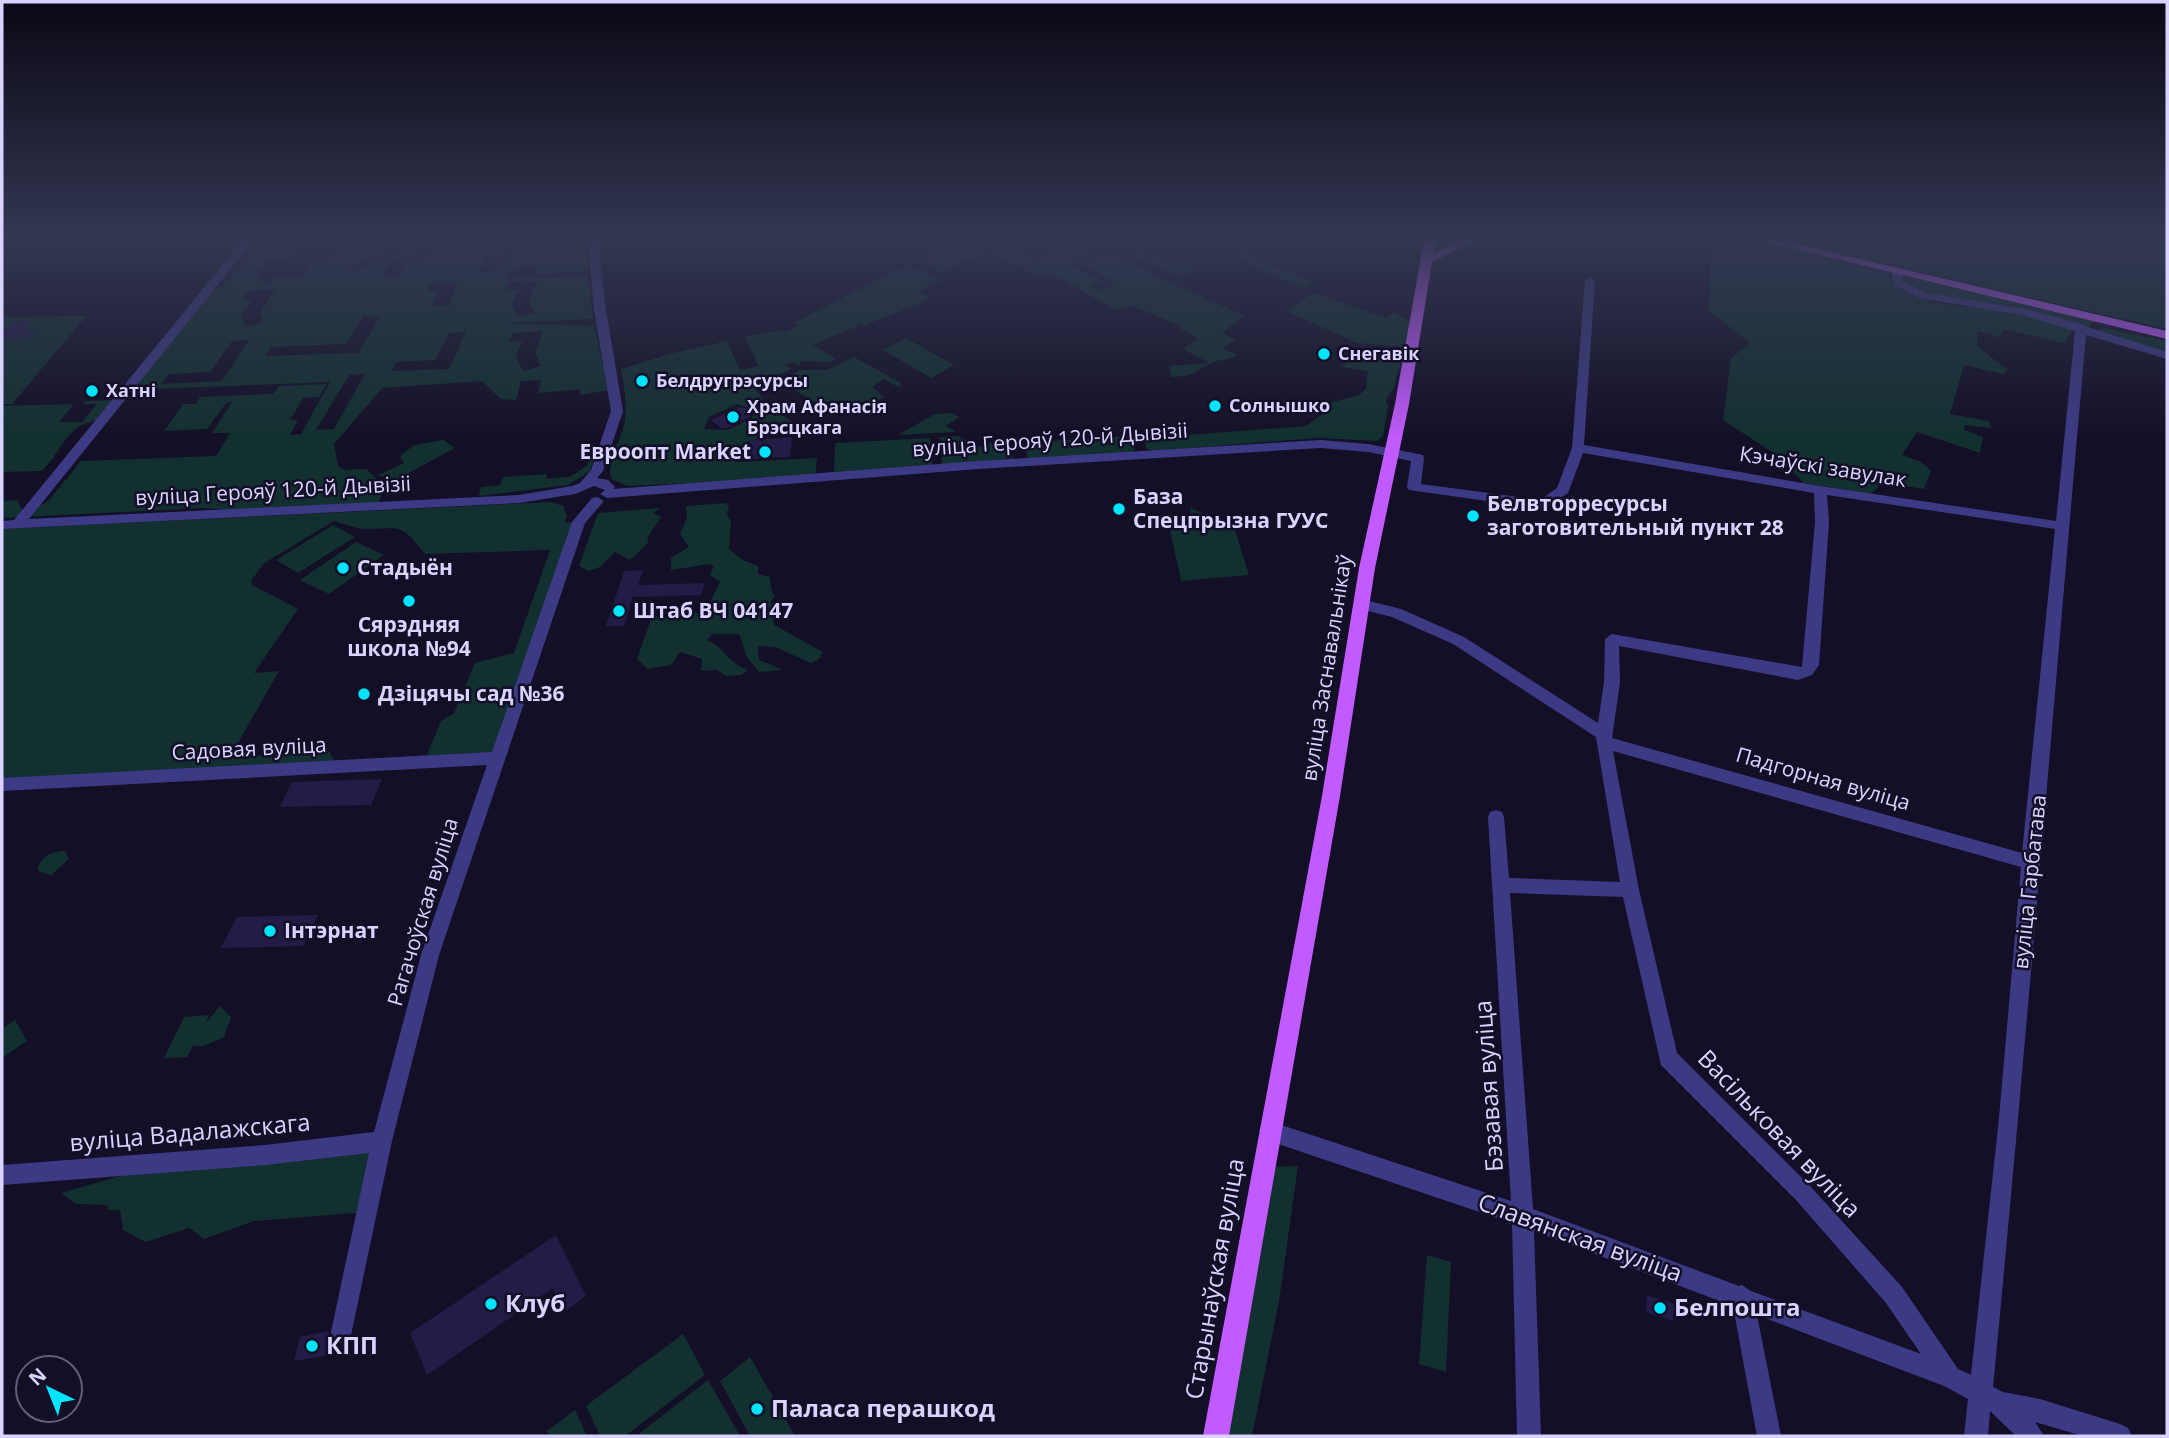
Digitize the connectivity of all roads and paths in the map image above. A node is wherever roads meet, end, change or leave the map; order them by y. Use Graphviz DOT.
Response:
graph roads {
  1 [pos="194,307"];
  2 [pos="599,307"];
  3 [pos="1419,307"];
  4 [pos="1588,307"];
  5 [pos="2003,307"];
  6 [pos="2047,307"];
  7 [pos="2081,327"];
  8 [pos="2167,335"];
  9 [pos="2167,356"];
  10 [pos="1578,447"];
  11 [pos="1392,454"];
  12 [pos="602,487"];
  13 [pos="1820,490"];
  14 [pos="580,497"];
  15 [pos="17,524"];
  16 [pos="2,525"];
  17 [pos="2062,526"];
  18 [pos="1361,604"];
  19 [pos="1603,738"];
  20 [pos="499,758"];
  21 [pos="2,784"];
  22 [pos="1496,817"];
  23 [pos="2030,862"];
  24 [pos="1503,885"];
  25 [pos="1630,890"];
  26 [pos="1269,1130"];
  27 [pos="382,1141"];
  28 [pos="2,1175"];
  29 [pos="1524,1216"];
  30 [pos="1742,1296"];
  31 [pos="342,1332"];
  32 [pos="1950,1377"];
  33 [pos="1991,1398"];
  34 [pos="1216,1436"];
  35 [pos="1528,1436"];
  36 [pos="1769,1436"];
  37 [pos="1976,1436"];
  38 [pos="2032,1436"];
  39 [pos="2119,1436"];
  1 -- 15 [label="street"];
  2 -- 12 [label="street, Рагачоўская вуліца"];
  3 -- 11 [label="main road, вуліца Заснавальнікаў"];
  4 -- 10 [label="street"];
  5 -- 7 [label="street"];
  6 -- 8 [label="main road"];
  7 -- 9 [label="street"];
  7 -- 17 [label="street, вуліца Гарбатава"];
  10 -- 11 [label="street, вуліца Герояў 120-й Дывізіі"];
  10 -- 13 [label="street, Кэчаўскі завулак"];
  11 -- 12 [label="street, вуліца Герояў 120-й Дывізіі"];
  11 -- 18 [label="main road, вуліца Заснавальнікаў"];
  12 -- 14 [label="street, Рагачоўская вуліца"];
  12 -- 14 [label="street, вуліца Герояў 120-й Дывізіі"];
  13 -- 17 [label="street, Кэчаўскі завулак"];
  13 -- 19 [label="street, Васільковая вуліца"];
  14 -- 15 [label="street, вуліца Герояў 120-й Дывізіі"];
  14 -- 20 [label="street, Рагачоўская вуліца"];
  15 -- 16 [label="street, вуліца Герояў 120-й Дывізіі"];
  17 -- 23 [label="street, вуліца Гарбатава"];
  18 -- 19 [label="street"];
  18 -- 26 [label="main road, вуліца Заснавальнікаў"];
  19 -- 23 [label="street, Падгорная вуліца"];
  19 -- 25 [label="street, Васільковая вуліца"];
  20 -- 21 [label="street, Садовая вуліца"];
  20 -- 27 [label="street, Рагачоўская вуліца"];
  22 -- 24 [label="street, Бэзавая вуліца"];
  23 -- 33 [label="street, вуліца Гарбатава"];
  24 -- 25 [label="street"];
  24 -- 29 [label="street, Бэзавая вуліца"];
  25 -- 32 [label="street, Васільковая вуліца"];
  26 -- 29 [label="street, Славянская вуліца"];
  26 -- 34 [label="main road, Старынаўская вуліца"];
  27 -- 28 [label="street, вуліца Вадалажскага"];
  27 -- 31 [label="street, Рагачоўская вуліца"];
  29 -- 30 [label="street, Славянская вуліца"];
  29 -- 35 [label="street, Бэзавая вуліца"];
  30 -- 32 [label="street, Славянская вуліца"];
  30 -- 36 [label="street"];
  32 -- 33 [label="street, Славянская вуліца"];
  33 -- 37 [label="street, вуліца Гарбатава"];
  33 -- 38 [label="street, Славянская вуліца"];
  33 -- 39 [label="street"];
}
